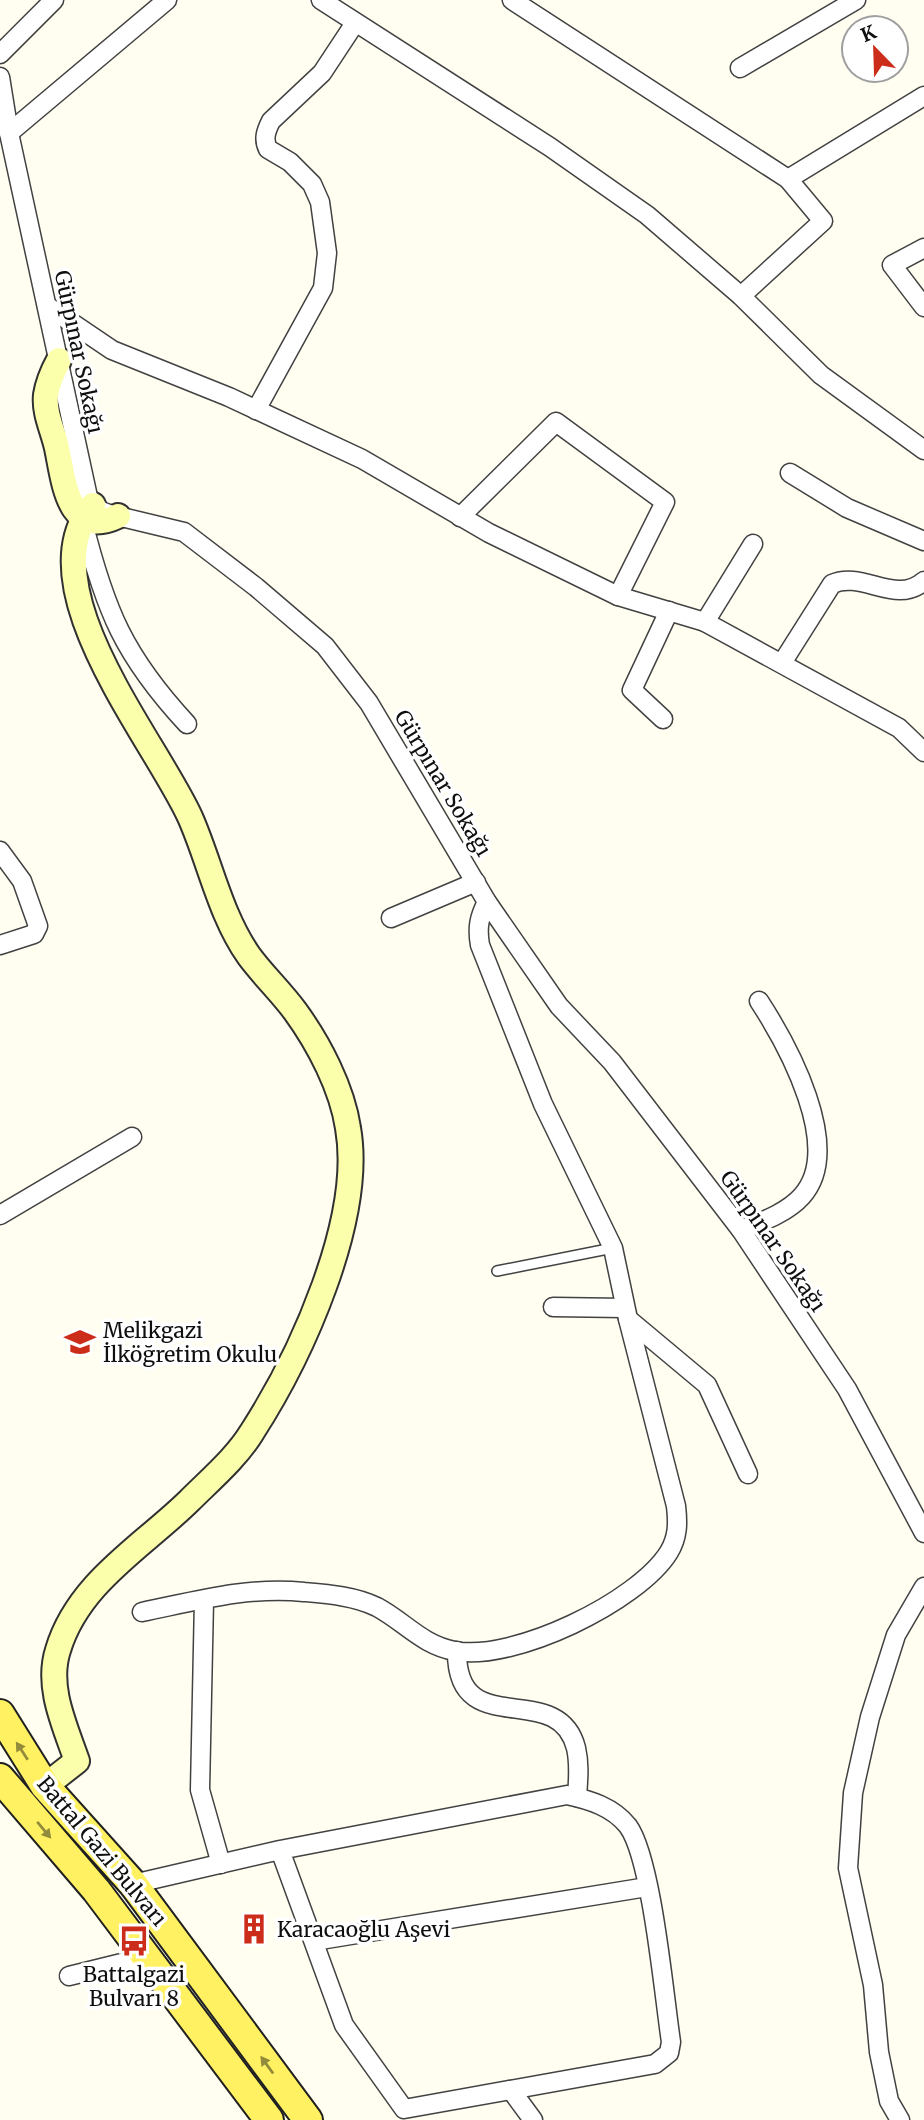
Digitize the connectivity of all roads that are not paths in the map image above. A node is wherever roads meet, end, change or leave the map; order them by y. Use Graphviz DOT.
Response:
graph roads {
  1 [pos="54,0"];
  2 [pos="167,0"];
  3 [pos="321,0"];
  4 [pos="512,0"];
  5 [pos="856,0"];
  6 [pos="355,23"];
  7 [pos="0,54"];
  8 [pos="740,68"];
  9 [pos="0,77"];
  10 [pos="924,96"];
  11 [pos="9,133"];
  12 [pos="788,179"];
  13 [pos="924,248"];
  14 [pos="741,296"];
  15 [pos="47,306"];
  16 [pos="924,307"];
  17 [pos="59,360"];
  18 [pos="256,410"];
  19 [pos="924,450"];
  20 [pos="790,473"];
  21 [pos="88,511"];
  22 [pos="118,516"];
  23 [pos="460,517"];
  24 [pos="924,541"];
  25 [pos="753,544"];
  26 [pos="924,581"];
  27 [pos="618,596"];
  28 [pos="668,611"];
  29 [pos="705,622"];
  30 [pos="782,663"];
  31 [pos="663,719"];
  32 [pos="187,724"];
  33 [pos="924,752"];
  34 [pos="0,850"];
  35 [pos="476,882"];
  36 [pos="487,902"];
  37 [pos="391,918"];
  38 [pos="0,946"];
  39 [pos="759,1001"];
  40 [pos="132,1137"];
  41 [pos="0,1215"];
  42 [pos="741,1230"];
  43 [pos="613,1248"];
  44 [pos="498,1271"];
  45 [pos="553,1307"];
  46 [pos="626,1314"];
  47 [pos="748,1474"];
  48 [pos="924,1533"];
  49 [pos="924,1587"];
  50 [pos="204,1600"];
  51 [pos="142,1612"];
  52 [pos="457,1651"];
  53 [pos="0,1714"];
  54 [pos="45,1786"];
  55 [pos="2,1790"];
  56 [pos="577,1797"];
  57 [pos="280,1850"];
  58 [pos="221,1864"];
  59 [pos="133,1884"];
  60 [pos="647,1886"];
  61 [pos="314,1941"];
  62 [pos="146,1957"];
  63 [pos="69,1976"];
  64 [pos="511,2090"];
  65 [pos="269,2120"];
  66 [pos="308,2120"];
  67 [pos="533,2120"];
  68 [pos="900,2120"];
  1 -- 7 [label="street"];
  2 -- 11 [label="street"];
  3 -- 6 [label="street"];
  4 -- 12 [label="street"];
  5 -- 8 [label="street"];
  6 -- 14 [label="street"];
  6 -- 18 [label="street"];
  9 -- 11 [label="street, Gürpınar Sokağı"];
  10 -- 12 [label="street"];
  11 -- 15 [label="street, Gürpınar Sokağı"];
  12 -- 14 [label="street"];
  13 -- 16 [label="street"];
  14 -- 19 [label="street"];
  15 -- 17 [label="street, Gürpınar Sokağı"];
  15 -- 18 [label="street"];
  17 -- 21 [label="street"];
  18 -- 23 [label="street"];
  20 -- 24 [label="street"];
  21 -- 22 [label="street"];
  21 -- 32 [label="street"];
  21 -- 54 [label="street"];
  22 -- 35 [label="street, Gürpınar Sokağı"];
  23 -- 27 [label="street"];
  23 -- 27 [label="street"];
  25 -- 29 [label="street"];
  26 -- 30 [label="street"];
  27 -- 28 [label="street"];
  28 -- 29 [label="street"];
  28 -- 31 [label="street"];
  29 -- 30 [label="street"];
  30 -- 33 [label="street"];
  34 -- 38 [label="street"];
  35 -- 36 [label="street, Gürpınar Sokağı"];
  35 -- 37 [label="street"];
  36 -- 42 [label="street, Gürpınar Sokağı"];
  36 -- 43 [label="street"];
  39 -- 42 [label="street"];
  40 -- 41 [label="street"];
  42 -- 48 [label="street, Gürpınar Sokağı"];
  43 -- 44 [label="lane"];
  43 -- 46 [label="street"];
  45 -- 46 [label="street"];
  46 -- 47 [label="street"];
  46 -- 52 [label="street"];
  49 -- 68 [label="street"];
  50 -- 51 [label="street"];
  50 -- 52 [label="street"];
  50 -- 58 [label="street"];
  52 -- 56 [label="street"];
  54 -- 53 [label="main road, Battal Gazi Bulvarı, one-way"];
  54 -- 59 [label="main road, Battal Gazi Bulvarı"];
  55 -- 62 [label="main road, Battal Gazi Bulvarı, one-way"];
  56 -- 57 [label="street"];
  56 -- 60 [label="street"];
  57 -- 58 [label="street"];
  57 -- 61 [label="street"];
  58 -- 59 [label="street"];
  66 -- 59 [label="main road, Battal Gazi Bulvarı, one-way"];
  60 -- 61 [label="street"];
  60 -- 64 [label="street"];
  61 -- 64 [label="street"];
  62 -- 63 [label="street"];
  62 -- 65 [label="main road, Battal Gazi Bulvarı"];
  64 -- 67 [label="street"];
}
